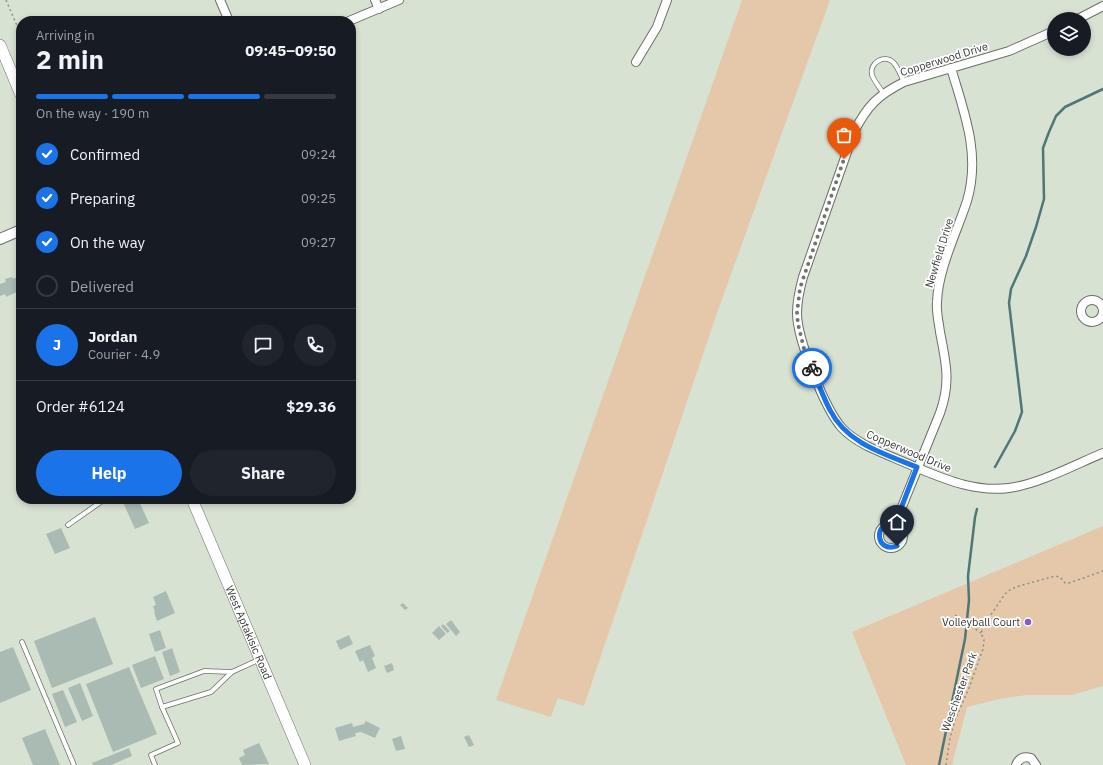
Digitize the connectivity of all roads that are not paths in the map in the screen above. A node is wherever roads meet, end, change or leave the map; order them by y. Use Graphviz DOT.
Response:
graph roads {
  1 [pos="220,0"];
  2 [pos="375,0"];
  3 [pos="399,0"];
  4 [pos="667,0"];
  5 [pos="1103,6"];
  6 [pos="379,9"];
  7 [pos="1091,12"];
  8 [pos="227,16"];
  9 [pos="356,18"];
  10 [pos="1047,34"];
  11 [pos="0,45"];
  12 [pos="636,62"];
  13 [pos="950,68"];
  14 [pos="904,82"];
  15 [pos="16,83"];
  16 [pos="884,94"];
  17 [pos="16,232"];
  18 [pos="0,239"];
  19 [pos="1103,454"];
  20 [pos="917,467"];
  21 [pos="98,504"];
  22 [pos="194,504"];
  23 [pos="895,524"];
  24 [pos="68,525"];
  25 [pos="22,642"];
  26 [pos="261,659"];
  27 [pos="232,672"];
  28 [pos="162,707"];
  29 [pos="74,765"];
  30 [pos="155,765"];
  31 [pos="305,765"];
  32 [pos="1016,765"];
  33 [pos="1036,765"];
  1 -- 8 [label="street"];
  2 -- 6 [label="street"];
  3 -- 6 [label="street"];
  4 -- 12 [label="street"];
  5 -- 7 [label="street"];
  6 -- 9 [label="street"];
  10 -- 13 [label="street, Copperwood Drive"];
  11 -- 15 [label="main road"];
  13 -- 14 [label="street, Copperwood Drive"];
  13 -- 20 [label="street, Newfield Drive"];
  14 -- 16 [label="street, Copperwood Drive"];
  14 -- 16 [label="lane"];
  16 -- 20 [label="street, Copperwood Drive"];
  17 -- 18 [label="street"];
  19 -- 20 [label="street, Copperwood Drive"];
  20 -- 23 [label="street, Newfield Drive"];
  21 -- 24 [label="lane"];
  22 -- 26 [label="main road, West Aptakisic Road"];
  25 -- 29 [label="lane"];
  26 -- 27 [label="lane"];
  26 -- 31 [label="main road, West Aptakisic Road"];
  27 -- 28 [label="lane"];
  27 -- 28 [label="lane"];
  28 -- 30 [label="lane"];
  32 -- 33 [label="street"];
}
